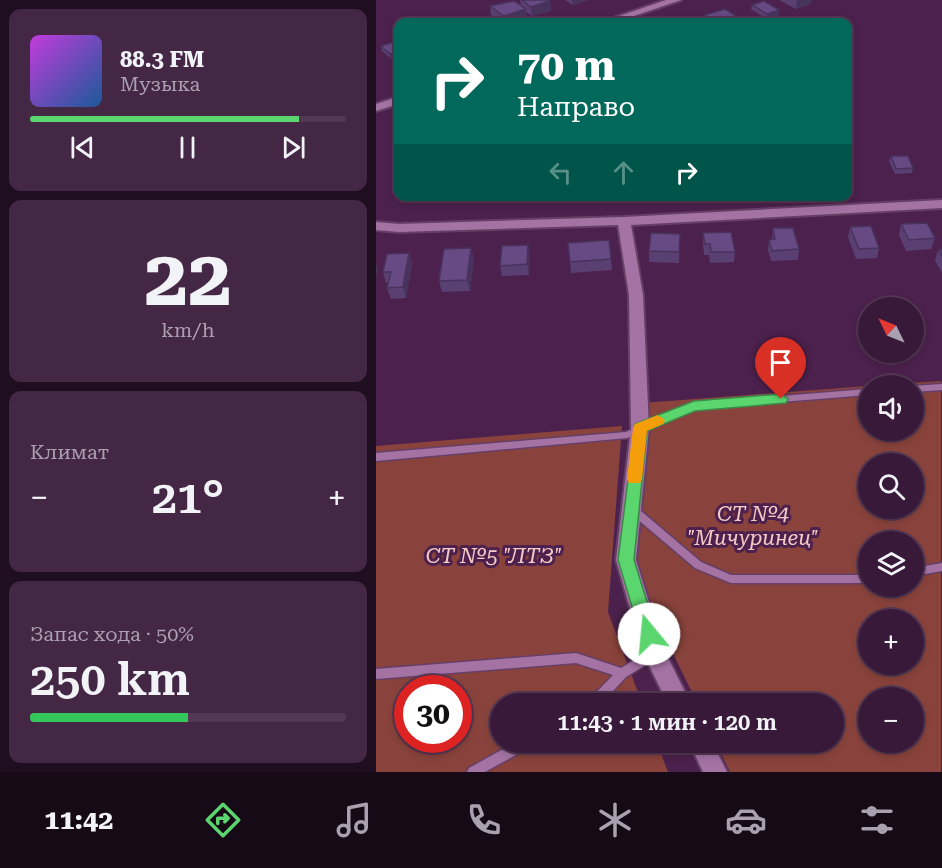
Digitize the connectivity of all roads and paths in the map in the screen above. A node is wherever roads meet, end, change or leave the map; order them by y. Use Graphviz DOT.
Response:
graph roads {
  1 [pos="676,0"];
  2 [pos="620,18"];
  3 [pos="394,101"];
  4 [pos="376,108"];
  5 [pos="942,204"];
  6 [pos="376,219"];
  7 [pos="624,221"];
  8 [pos="376,226"];
  9 [pos="398,228"];
  10 [pos="942,387"];
  11 [pos="924,388"];
  12 [pos="858,393"];
  13 [pos="640,428"];
  14 [pos="376,457"];
  15 [pos="632,509"];
  16 [pos="942,567"];
  17 [pos="924,570"];
  18 [pos="858,579"];
  19 [pos="654,652"];
  20 [pos="622,673"];
  21 [pos="376,674"];
  22 [pos="603,693"];
  23 [pos="674,693"];
  24 [pos="508,753"];
  25 [pos="706,753"];
  26 [pos="473,772"];
  27 [pos="715,772"];
  1 -- 2 [label="street"];
  3 -- 4 [label="street"];
  5 -- 7 [label="street"];
  6 -- 9 [label="street"];
  7 -- 9 [label="street"];
  7 -- 13 [label="street"];
  8 -- 9 [label="street"];
  10 -- 11 [label="lane"];
  12 -- 13 [label="lane"];
  13 -- 14 [label="lane"];
  13 -- 15 [label="street"];
  15 -- 18 [label="lane"];
  15 -- 19 [label="street"];
  16 -- 17 [label="lane"];
  19 -- 20 [label="lane"];
  19 -- 23 [label="street"];
  20 -- 21 [label="lane"];
  20 -- 22 [label="lane"];
  24 -- 26 [label="lane"];
  25 -- 27 [label="street"];
}
